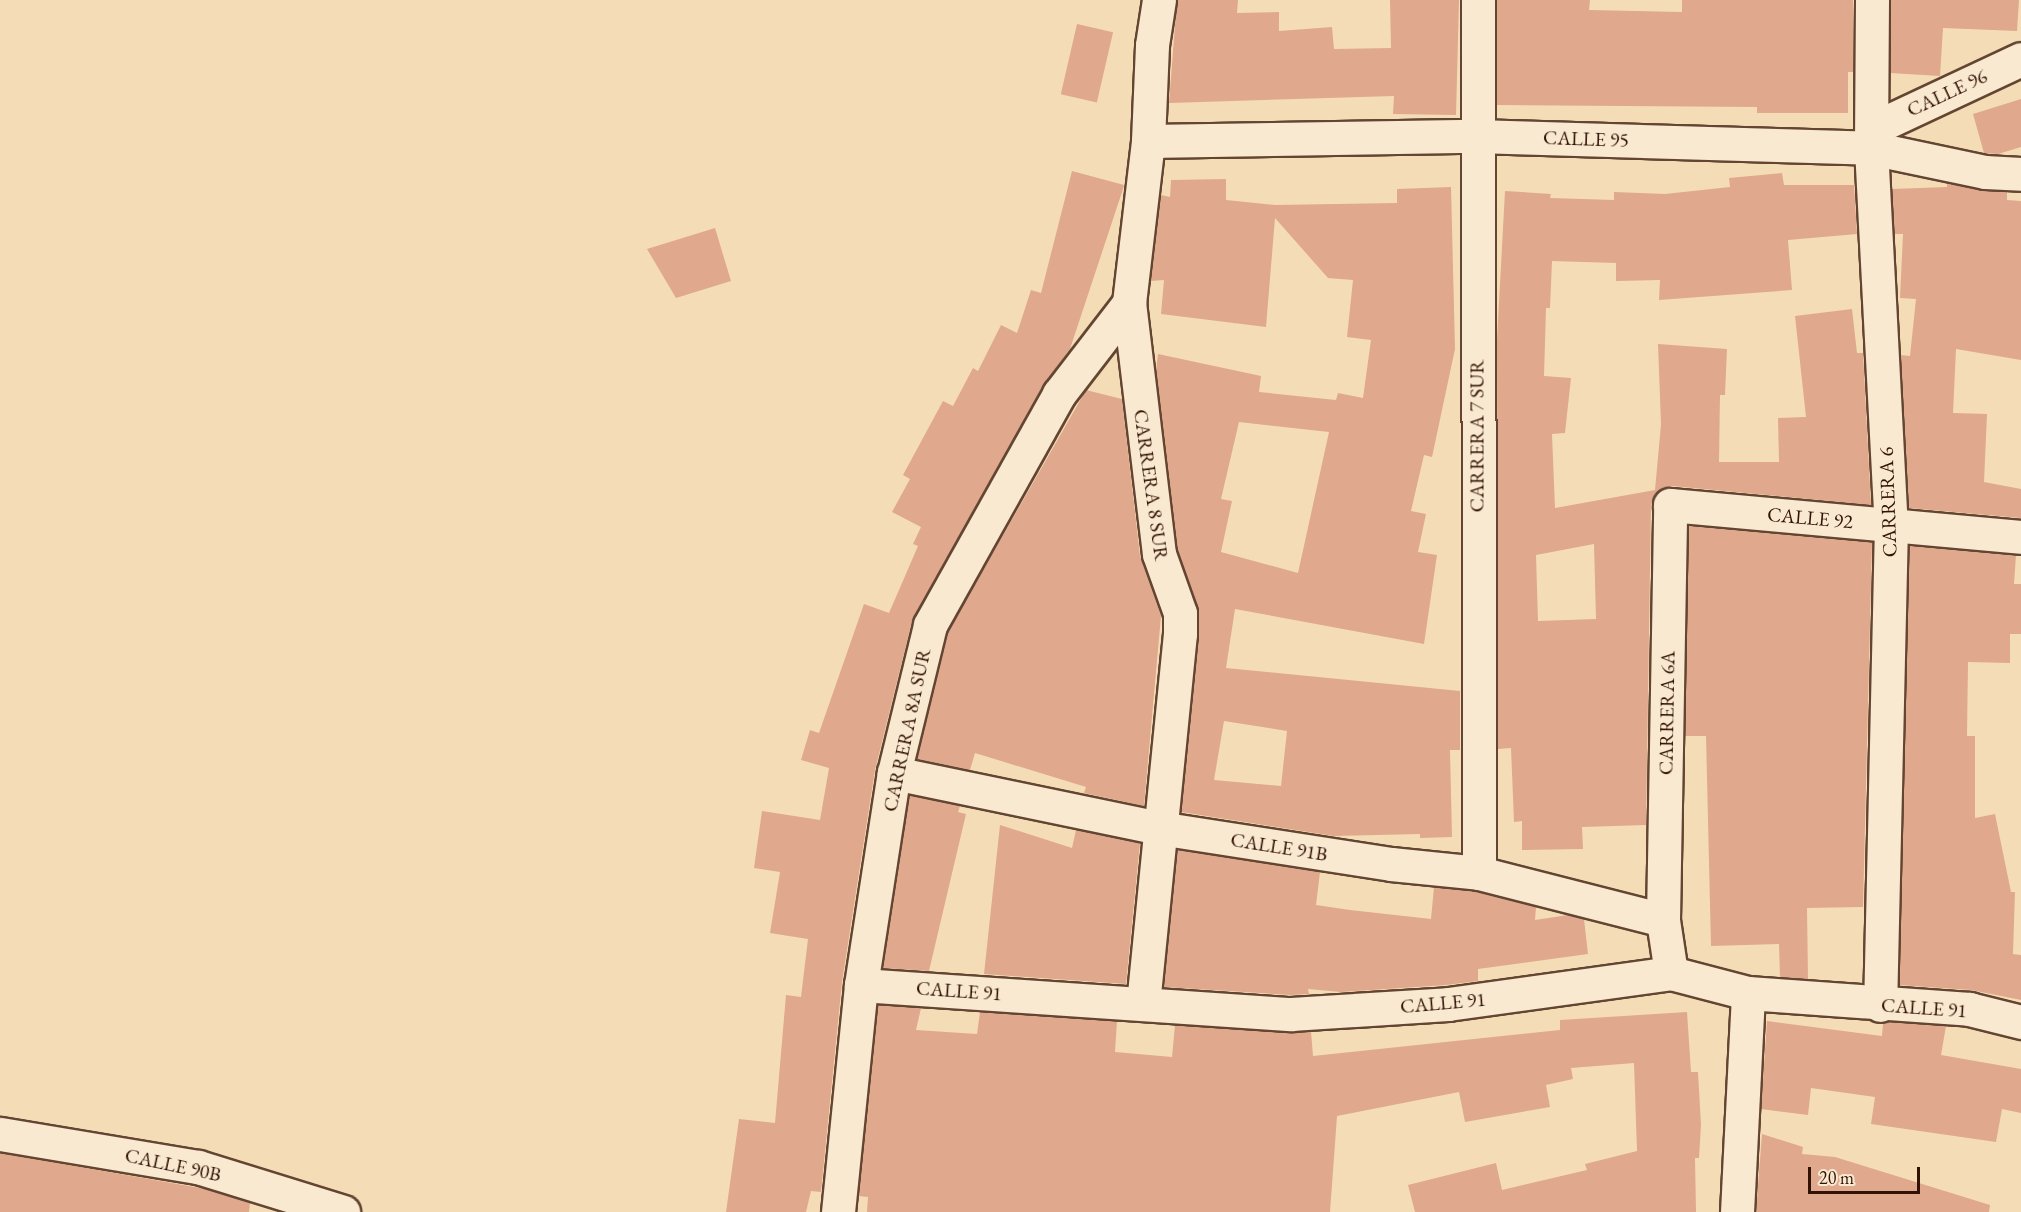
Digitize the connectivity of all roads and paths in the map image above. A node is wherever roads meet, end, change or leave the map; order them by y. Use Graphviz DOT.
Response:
graph roads {
  1 [pos="1159,0"];
  2 [pos="1478,0"];
  3 [pos="1872,0"];
  4 [pos="2021,59"];
  5 [pos="1476,136"];
  6 [pos="1872,138"];
  7 [pos="1148,141"];
  8 [pos="2021,174"];
  9 [pos="1129,303"];
  10 [pos="1670,505"];
  11 [pos="1891,525"];
  12 [pos="2021,537"];
  13 [pos="894,772"];
  14 [pos="1159,828"];
  15 [pos="1479,873"];
  16 [pos="1663,920"];
  17 [pos="1671,974"];
  18 [pos="861,985"];
  19 [pos="1748,993"];
  20 [pos="1143,1004"];
  21 [pos="1880,1005"];
  22 [pos="2021,1022"];
  23 [pos="0,1134"];
  24 [pos="343,1212"];
  25 [pos="838,1212"];
  26 [pos="1737,1212"];
  1 -- 7 [label="street, CARRERA 8 SUR"];
  2 -- 5 [label="street, CARRERA 7 SUR"];
  3 -- 6 [label="street, CARRERA 6"];
  4 -- 6 [label="street, CALLE 96"];
  5 -- 6 [label="street, CALLE 95"];
  5 -- 7 [label="street, CALLE 95"];
  5 -- 15 [label="street, CARRERA 7 SUR"];
  6 -- 8 [label="street, CALLE 95"];
  6 -- 11 [label="street, CARRERA 6"];
  7 -- 9 [label="street, CARRERA 8 SUR"];
  9 -- 13 [label="street, CARRERA 8A SUR"];
  9 -- 14 [label="street, CARRERA 8 SUR"];
  10 -- 11 [label="street, CALLE 92"];
  10 -- 16 [label="street, CARRERA 6A"];
  11 -- 12 [label="street, CALLE 92"];
  11 -- 21 [label="street, CARRERA 6"];
  13 -- 14 [label="street, CALLE 91B"];
  13 -- 18 [label="street, CARRERA 8A SUR"];
  14 -- 15 [label="street, CALLE 91B"];
  14 -- 20 [label="street, CARRERA 8 SUR"];
  15 -- 16 [label="street, CALLE 91B"];
  16 -- 17 [label="street, CARRERA 6A"];
  17 -- 19 [label="street, CALLE 91"];
  17 -- 20 [label="street, CALLE 91"];
  18 -- 20 [label="street, CALLE 91"];
  18 -- 25 [label="street, CARRERA 8A SUR"];
  19 -- 21 [label="street, CALLE 91"];
  19 -- 26 [label="street"];
  21 -- 22 [label="street, CALLE 91"];
  23 -- 24 [label="street, CALLE 90B"];
}
